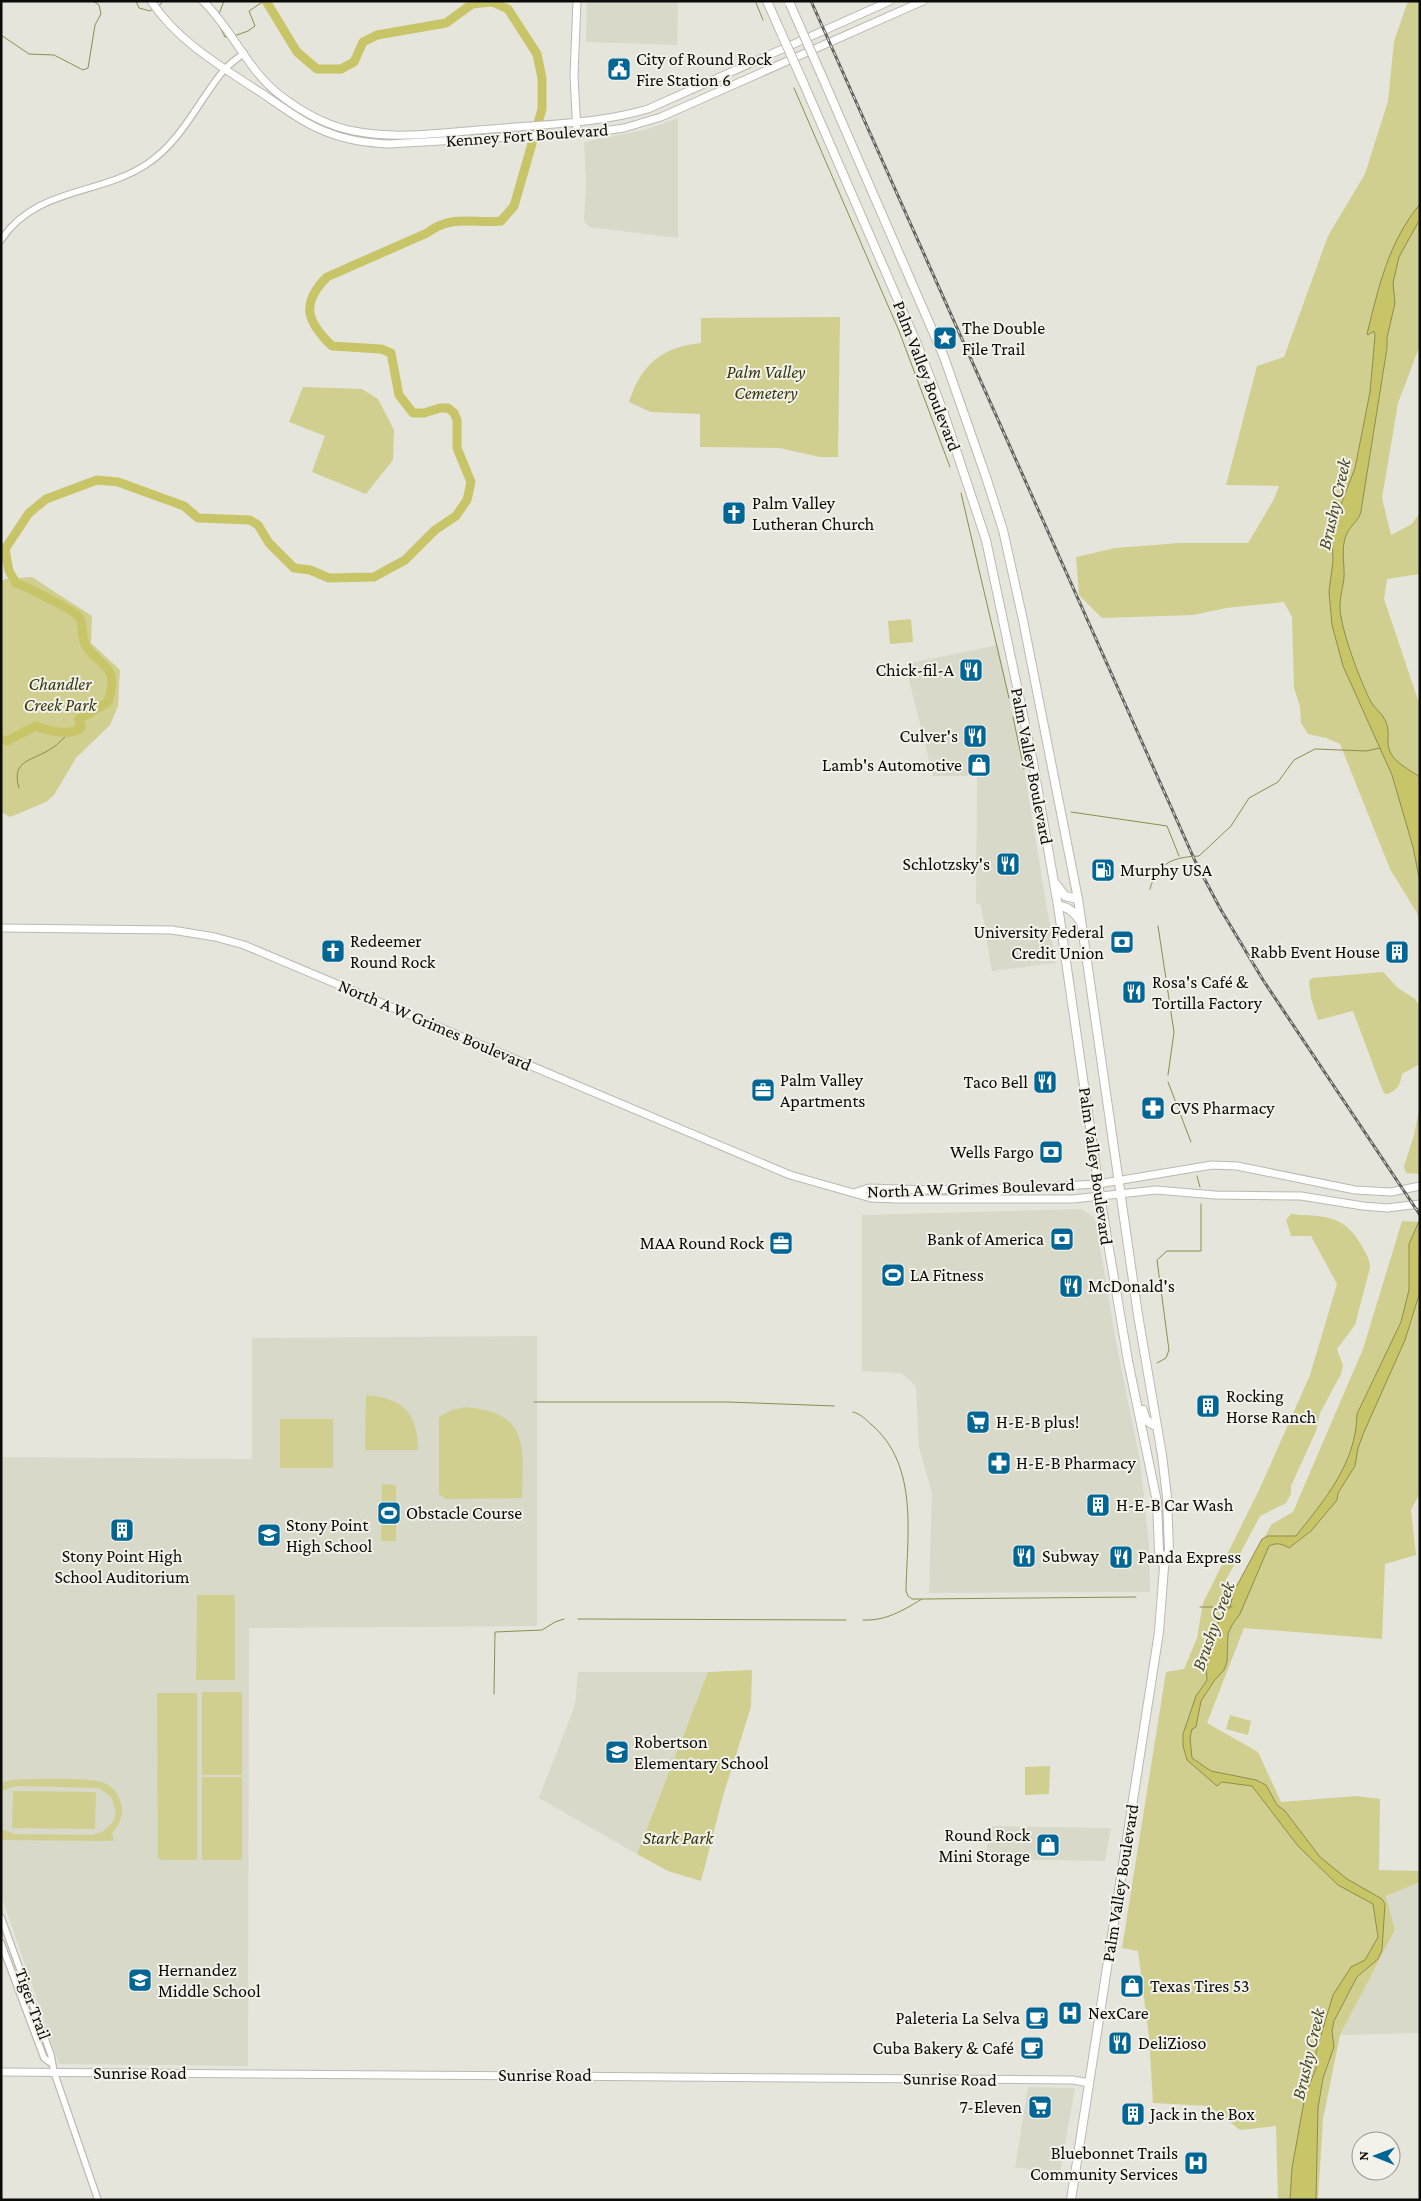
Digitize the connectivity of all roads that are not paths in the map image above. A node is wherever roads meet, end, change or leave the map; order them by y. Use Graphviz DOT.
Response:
graph roads {
  1 [pos="151,1"];
  2 [pos="203,1"];
  3 [pos="577,1"];
  4 [pos="767,1"];
  5 [pos="890,1"];
  6 [pos="923,1"];
  7 [pos="789,3"];
  8 [pos="243,51"];
  9 [pos="225,69"];
  10 [pos="577,122"];
  11 [pos="577,133"];
  12 [pos="1,240"];
  13 [pos="1054,881"];
  14 [pos="1078,898"];
  15 [pos="1058,906"];
  16 [pos="1082,925"];
  17 [pos="1,928"];
  18 [pos="1119,1182"];
  19 [pos="1098,1184"];
  20 [pos="1420,1186"];
  21 [pos="1004,1188"];
  22 [pos="854,1193"];
  23 [pos="1121,1194"];
  24 [pos="1100,1196"];
  25 [pos="941,1200"];
  26 [pos="1420,1204"];
  27 [pos="1128,1361"];
  28 [pos="1157,1426"];
  29 [pos="1164,1566"];
  30 [pos="1,1917"];
  31 [pos="1,1943"];
  32 [pos="51,2063"];
  33 [pos="1,2072"];
  34 [pos="54,2072"];
  35 [pos="1089,2082"];
  36 [pos="98,2200"];
  37 [pos="1071,2200"];
  1 -- 9 [label="main road, Kenney Fort Boulevard"];
  2 -- 8 [label="main road, Kenney Fort Boulevard"];
  3 -- 10 [label="main road"];
  4 -- 13 [label="highway, Palm Valley Boulevard, bridge"];
  5 -- 10 [label="main road, Kenney Fort Boulevard"];
  6 -- 11 [label="main road, Kenney Fort Boulevard"];
  7 -- 14 [label="highway, Palm Valley Boulevard, bridge"];
  8 -- 9 [label="street"];
  8 -- 10 [label="main road, Kenney Fort Boulevard"];
  9 -- 11 [label="main road, Kenney Fort Boulevard"];
  9 -- 12 [label="street"];
  10 -- 11 [label="main road"];
  13 -- 14 [label="highway"];
  13 -- 15 [label="highway, Palm Valley Boulevard"];
  14 -- 16 [label="highway, Palm Valley Boulevard"];
  15 -- 16 [label="highway"];
  15 -- 19 [label="highway, Palm Valley Boulevard"];
  16 -- 18 [label="highway, Palm Valley Boulevard"];
  17 -- 22 [label="main road, North A W Grimes Boulevard"];
  18 -- 19 [label="main road, North A W Grimes Boulevard"];
  18 -- 20 [label="main road, North A W Grimes Boulevard"];
  18 -- 23 [label="highway, Palm Valley Boulevard"];
  19 -- 21 [label="main road, North A W Grimes Boulevard"];
  19 -- 24 [label="highway, Palm Valley Boulevard"];
  21 -- 22 [label="main road, North A W Grimes Boulevard"];
  21 -- 25 [label="main road"];
  22 -- 25 [label="main road, North A W Grimes Boulevard"];
  23 -- 24 [label="main road, North A W Grimes Boulevard"];
  23 -- 26 [label="main road, North A W Grimes Boulevard"];
  23 -- 28 [label="highway, Palm Valley Boulevard"];
  24 -- 25 [label="main road, North A W Grimes Boulevard"];
  24 -- 27 [label="highway, Palm Valley Boulevard"];
  27 -- 28 [label="highway"];
  27 -- 29 [label="highway, Palm Valley Boulevard"];
  28 -- 29 [label="highway, Palm Valley Boulevard"];
  29 -- 35 [label="highway, Palm Valley Boulevard"];
  30 -- 32 [label="street, Tiger Trail"];
  31 -- 32 [label="street, Tiger Trail"];
  32 -- 34 [label="street, Tiger Trail"];
  33 -- 34 [label="main road, Sunrise Road"];
  34 -- 35 [label="main road, Sunrise Road"];
  34 -- 36 [label="street, Tiger Trail"];
  35 -- 37 [label="highway, Palm Valley Boulevard"];
}
